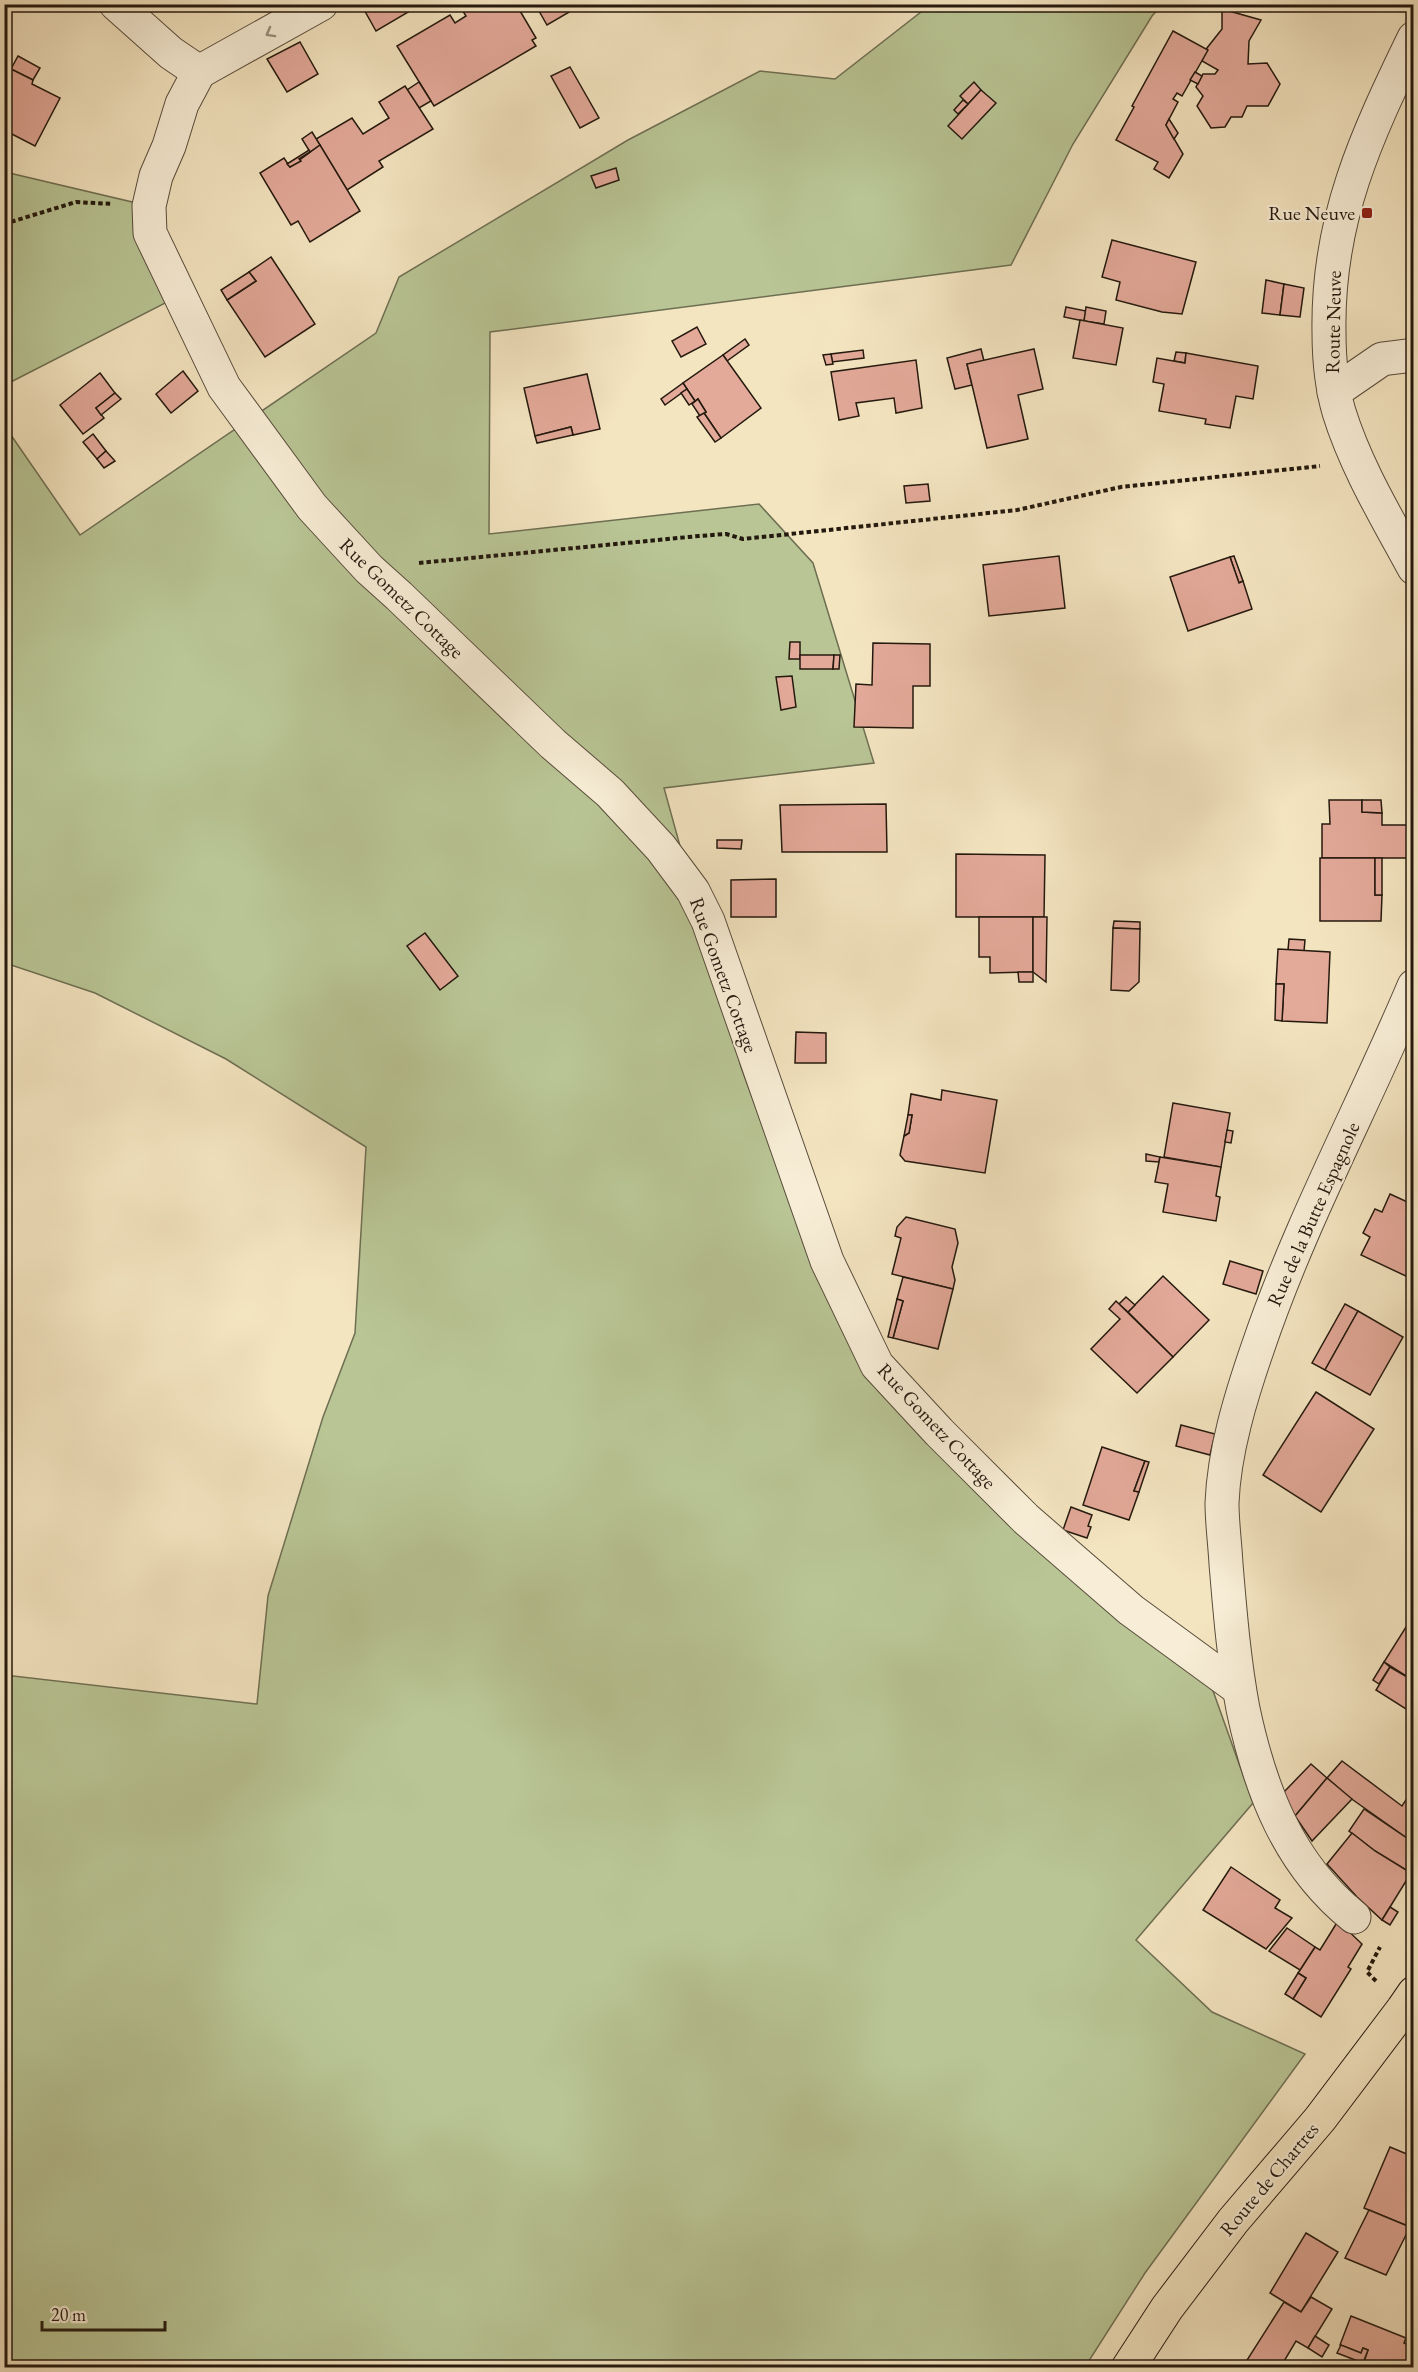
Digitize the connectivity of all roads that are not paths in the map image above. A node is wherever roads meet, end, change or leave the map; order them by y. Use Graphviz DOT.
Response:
graph roads {
  1 [pos="116,4"];
  2 [pos="321,4"];
  3 [pos="1413,38"];
  4 [pos="199,72"];
  5 [pos="1402,91"];
  6 [pos="1413,355"];
  7 [pos="1334,392"];
  8 [pos="1403,525"];
  9 [pos="1413,568"];
  10 [pos="1413,986"];
  11 [pos="1239,1689"];
  12 [pos="1354,1917"];
  13 [pos="1410,2004"];
  14 [pos="1128,2367"];
  1 -- 4 [label="street"];
  2 -- 4 [label="street, one-way"];
  3 -- 5 [label="street, Route Neuve"];
  4 -- 11 [label="street, Rue Gometz Cottage"];
  5 -- 7 [label="street, Route Neuve"];
  6 -- 7 [label="street"];
  7 -- 8 [label="street, Route Neuve"];
  8 -- 9 [label="street, Route Neuve"];
  10 -- 11 [label="street, Rue de la Butte Espagnole"];
  11 -- 12 [label="street, Rue de la Butte Espagnole"];
  13 -- 14 [label="main road, Route de Chartres"];
}
